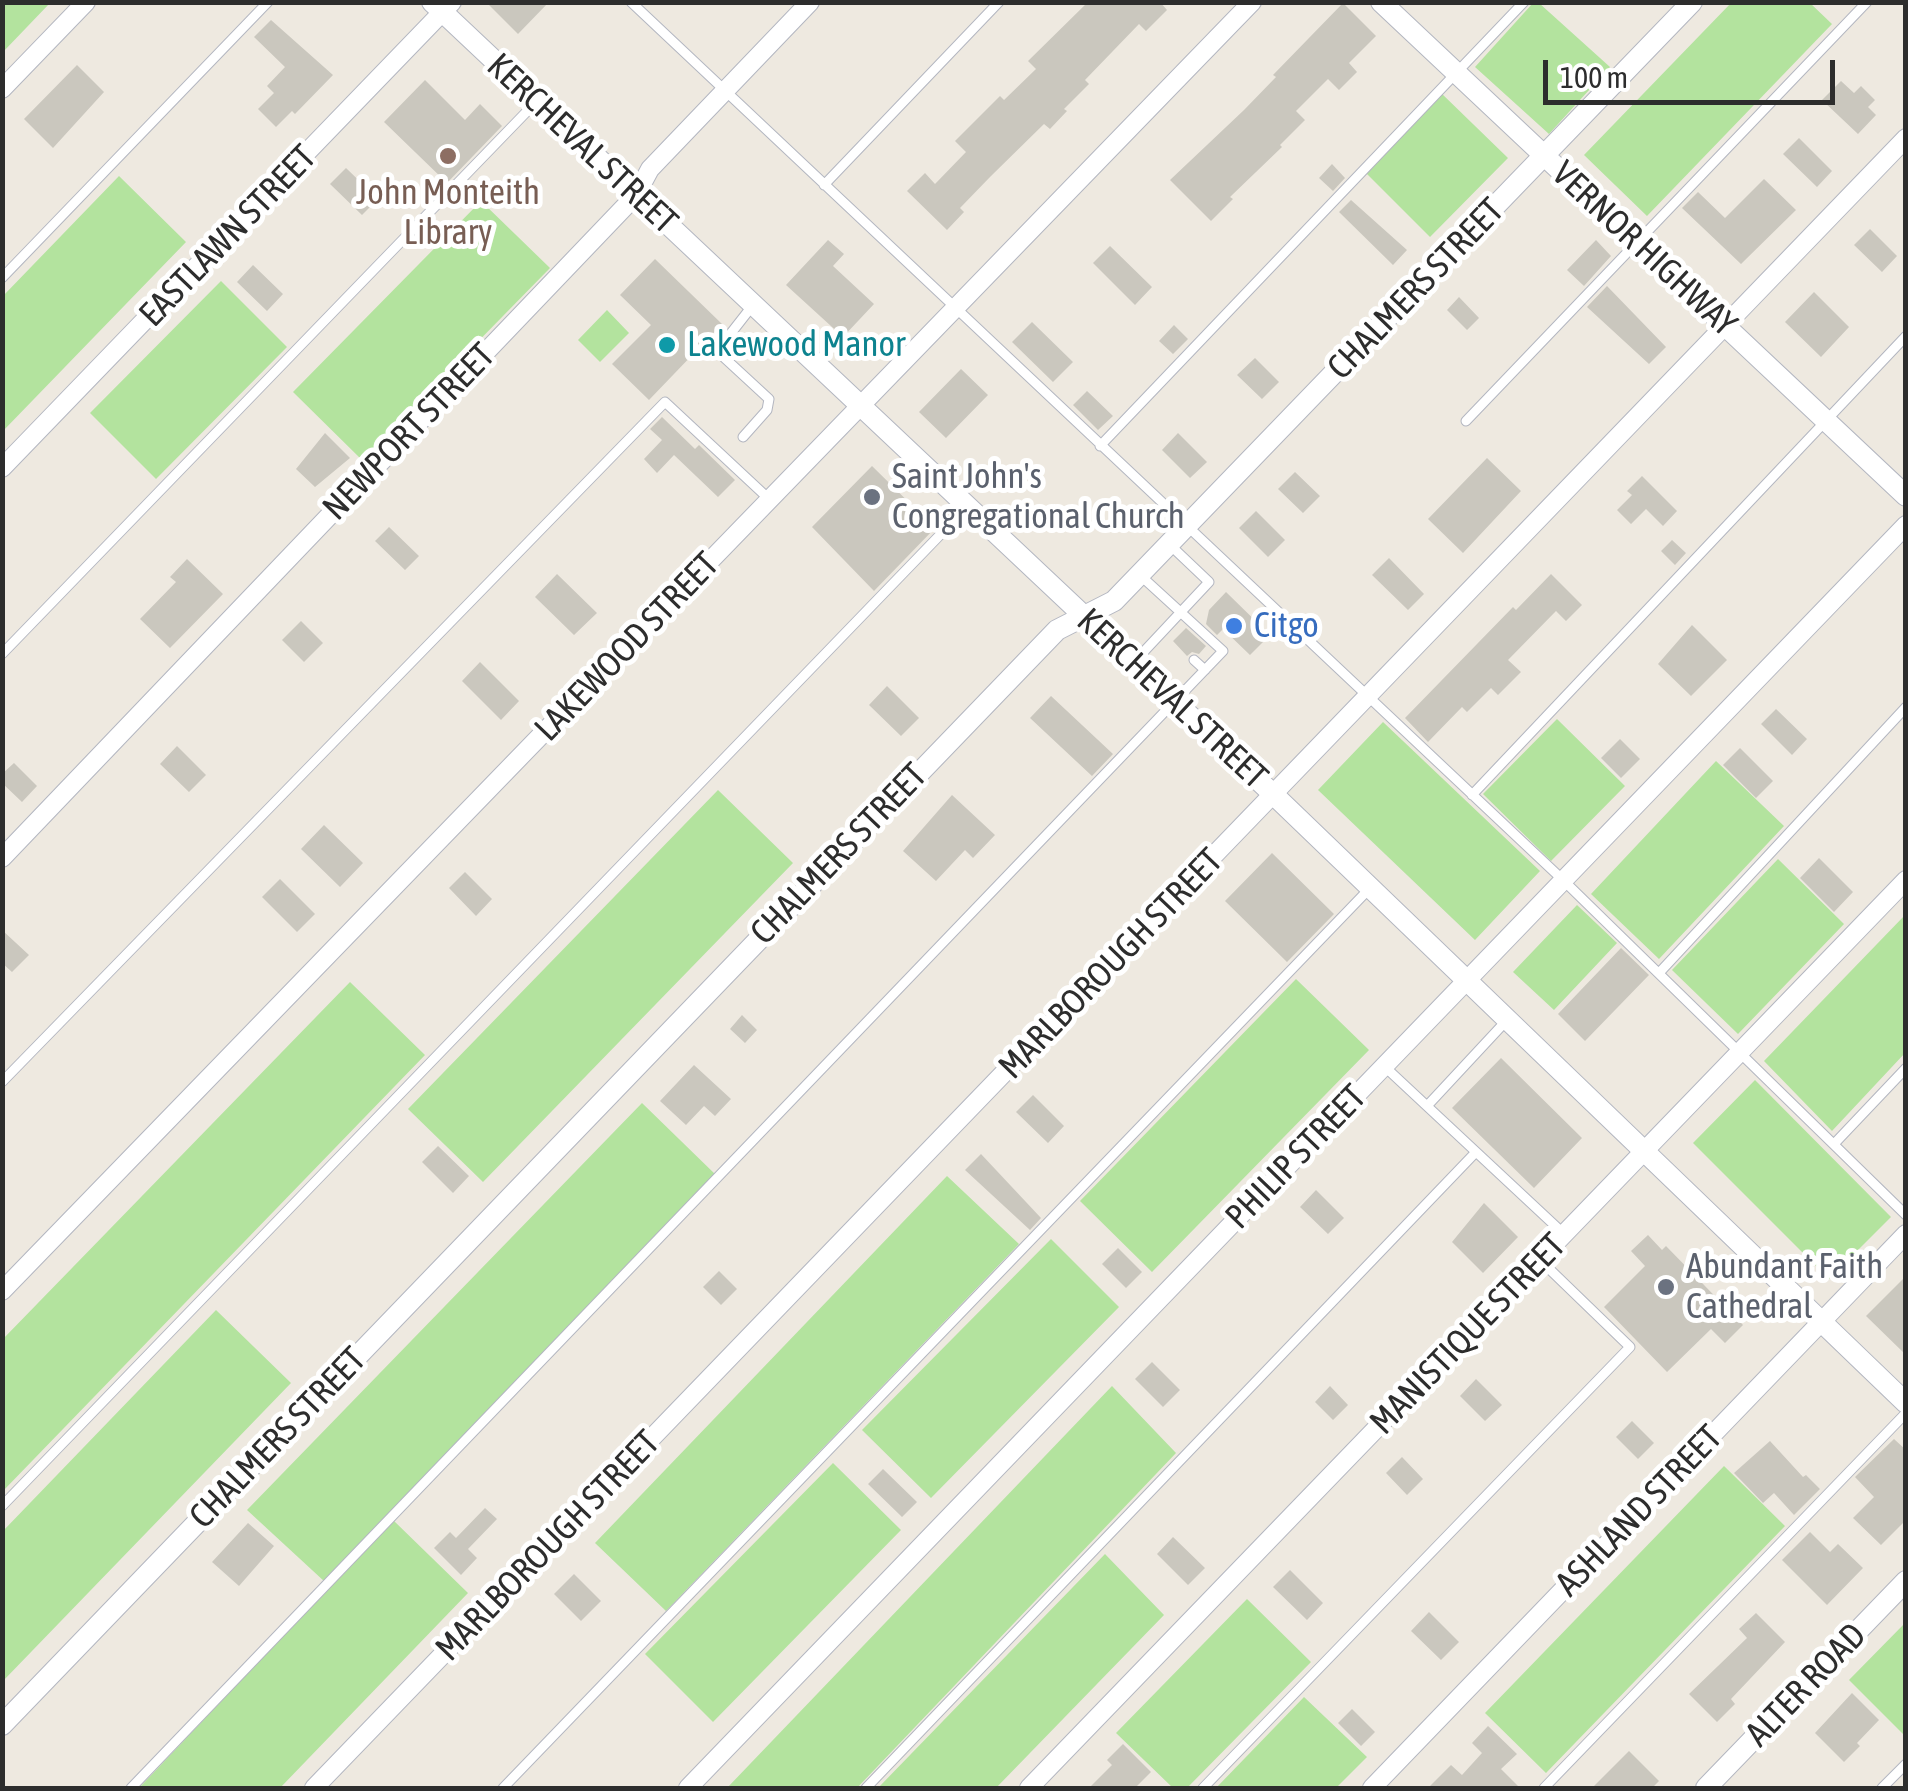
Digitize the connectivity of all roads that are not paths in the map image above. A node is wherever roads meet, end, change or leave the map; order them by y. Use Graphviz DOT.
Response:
graph roads {
  1 [pos="86,2"];
  2 [pos="268,2"];
  3 [pos="632,2"];
  4 [pos="810,2"];
  5 [pos="999,2"];
  6 [pos="1252,2"];
  7 [pos="1381,2"];
  8 [pos="1524,2"];
  9 [pos="1692,2"];
  10 [pos="1868,2"];
  11 [pos="442,6"];
  12 [pos="1456,73"];
  13 [pos="2,89"];
  14 [pos="725,91"];
  15 [pos="537,101"];
  16 [pos="1906,138"];
  17 [pos="1545,156"];
  18 [pos="824,186"];
  19 [pos="636,195"];
  20 [pos="1636,242"];
  21 [pos="2,278"];
  22 [pos="753,305"];
  23 [pos="954,309"];
  24 [pos="1725,326"];
  25 [pos="1906,336"];
  26 [pos="860,406"];
  27 [pos="1466,420"];
  28 [pos="1825,420"];
  29 [pos="743,437"];
  30 [pos="1100,446"];
  31 [pos="2,468"];
  32 [pos="1906,496"];
  33 [pos="770,499"];
  34 [pos="968,507"];
  35 [pos="1906,525"];
  36 [pos="1186,527"];
  37 [pos="1169,544"];
  38 [pos="1140,574"];
  39 [pos="1181,612"];
  40 [pos="1084,616"];
  41 [pos="1164,630"];
  42 [pos="1174,640"];
  43 [pos="2,654"];
  44 [pos="1194,660"];
  45 [pos="1133,663"];
  46 [pos="1205,670"];
  47 [pos="1368,698"];
  48 [pos="1175,702"];
  49 [pos="1906,707"];
  50 [pos="1274,795"];
  51 [pos="1472,795"];
  52 [pos="2,858"];
  53 [pos="1563,880"];
  54 [pos="1906,880"];
  55 [pos="1371,888"];
  56 [pos="1659,973"];
  57 [pos="1468,979"];
  58 [pos="1508,1019"];
  59 [pos="1740,1052"];
  60 [pos="1384,1066"];
  61 [pos="1906,1068"];
  62 [pos="2,1082"];
  63 [pos="1427,1106"];
  64 [pos="1834,1144"];
  65 [pos="1645,1151"];
  66 [pos="1476,1152"];
  67 [pos="1906,1215"];
  68 [pos="1564,1234"];
  69 [pos="1906,1234"];
  70 [pos="1540,1260"];
  71 [pos="2,1292"];
  72 [pos="1821,1322"];
  73 [pos="1906,1403"];
  74 [pos="1906,1413"];
  75 [pos="2,1506"];
  76 [pos="1906,1581"];
  77 [pos="2,1725"];
  78 [pos="1906,1764"];
  79 [pos="131,1788"];
  80 [pos="314,1788"];
  81 [pos="503,1788"];
  82 [pos="688,1788"];
  83 [pos="866,1788"];
  84 [pos="1030,1788"];
  85 [pos="1204,1788"];
  86 [pos="1372,1788"];
  87 [pos="1544,1788"];
  88 [pos="1706,1788"];
  89 [pos="1882,1788"];
  1 -- 13 [label="street"];
  2 -- 21 [label="lane"];
  3 -- 14 [label="lane"];
  4 -- 14 [label="street, NEWPORT STREET"];
  5 -- 18 [label="lane"];
  6 -- 23 [label="street, LAKEWOOD STREET"];
  7 -- 12 [label="street, VERNOR HIGHWAY"];
  8 -- 12 [label="lane"];
  9 -- 17 [label="street, CHALMERS STREET"];
  10 -- 20 [label="lane"];
  11 -- 15 [label="street, KERCHEVAL STREET"];
  11 -- 31 [label="street, EASTLAWN STREET"];
  12 -- 17 [label="street, VERNOR HIGHWAY"];
  12 -- 30 [label="lane"];
  14 -- 18 [label="lane"];
  14 -- 19 [label="street, NEWPORT STREET"];
  15 -- 19 [label="street, KERCHEVAL STREET"];
  15 -- 43 [label="lane"];
  16 -- 24 [label="street, MARLBOROUGH STREET"];
  17 -- 20 [label="street, VERNOR HIGHWAY"];
  17 -- 36 [label="street, CHALMERS STREET"];
  18 -- 23 [label="lane"];
  19 -- 22 [label="street, KERCHEVAL STREET"];
  19 -- 52 [label="street, NEWPORT STREET"];
  20 -- 24 [label="street, VERNOR HIGHWAY"];
  20 -- 27 [label="lane"];
  22 -- 26 [label="street, KERCHEVAL STREET"];
  22 -- 29 [label="lane"];
  23 -- 26 [label="street, LAKEWOOD STREET"];
  23 -- 30 [label="lane"];
  24 -- 28 [label="street, VERNOR HIGHWAY"];
  24 -- 47 [label="street, MARLBOROUGH STREET"];
  25 -- 28 [label="lane"];
  26 -- 33 [label="street, LAKEWOOD STREET"];
  26 -- 34 [label="street, KERCHEVAL STREET"];
  28 -- 32 [label="street, VERNOR HIGHWAY"];
  28 -- 51 [label="lane"];
  30 -- 36 [label="lane"];
  33 -- 62 [label="lane"];
  33 -- 71 [label="street, LAKEWOOD STREET"];
  34 -- 40 [label="street, KERCHEVAL STREET"];
  34 -- 75 [label="lane"];
  35 -- 53 [label="street, PHILIP STREET"];
  36 -- 37 [label="street, CHALMERS STREET"];
  36 -- 47 [label="lane"];
  37 -- 38 [label="street, CHALMERS STREET"];
  37 -- 39 [label="lane"];
  38 -- 39 [label="lane"];
  38 -- 40 [label="street, CHALMERS STREET"];
  39 -- 41 [label="lane"];
  39 -- 46 [label="lane"];
  40 -- 45 [label="street, KERCHEVAL STREET"];
  40 -- 77 [label="street, CHALMERS STREET"];
  41 -- 42 [label="lane"];
  41 -- 45 [label="lane"];
  44 -- 46 [label="lane"];
  45 -- 48 [label="street, KERCHEVAL STREET"];
  46 -- 48 [label="lane"];
  47 -- 50 [label="street, MARLBOROUGH STREET"];
  47 -- 51 [label="lane"];
  48 -- 50 [label="street, KERCHEVAL STREET"];
  48 -- 79 [label="lane"];
  49 -- 56 [label="lane"];
  50 -- 55 [label="street, KERCHEVAL STREET"];
  50 -- 80 [label="street, MARLBOROUGH STREET"];
  51 -- 53 [label="lane"];
  53 -- 56 [label="lane"];
  53 -- 57 [label="street, PHILIP STREET"];
  54 -- 59 [label="street, MANISTIQUE STREET"];
  55 -- 57 [label="street, KERCHEVAL STREET"];
  55 -- 81 [label="lane"];
  56 -- 59 [label="lane"];
  57 -- 58 [label="street, KERCHEVAL STREET"];
  57 -- 60 [label="street, PHILIP STREET"];
  58 -- 63 [label="lane"];
  58 -- 65 [label="street, KERCHEVAL STREET"];
  59 -- 64 [label="lane"];
  59 -- 65 [label="street, MANISTIQUE STREET"];
  60 -- 63 [label="lane"];
  60 -- 82 [label="street, PHILIP STREET"];
  61 -- 64 [label="lane"];
  63 -- 66 [label="lane"];
  64 -- 67 [label="lane"];
  65 -- 68 [label="street, MANISTIQUE STREET"];
  65 -- 72 [label="street, KERCHEVAL STREET"];
  66 -- 68 [label="lane"];
  66 -- 83 [label="lane"];
  68 -- 70 [label="street, MANISTIQUE STREET"];
  69 -- 72 [label="street, ASHLAND STREET"];
  70 -- 84 [label="street, MANISTIQUE STREET"];
  70 -- 85 [label="lane"];
  72 -- 73 [label="street, KERCHEVAL STREET"];
  72 -- 86 [label="street, ASHLAND STREET"];
  74 -- 87 [label="lane"];
  76 -- 88 [label="street, ALTER ROAD"];
  78 -- 89 [label="lane"];
}
